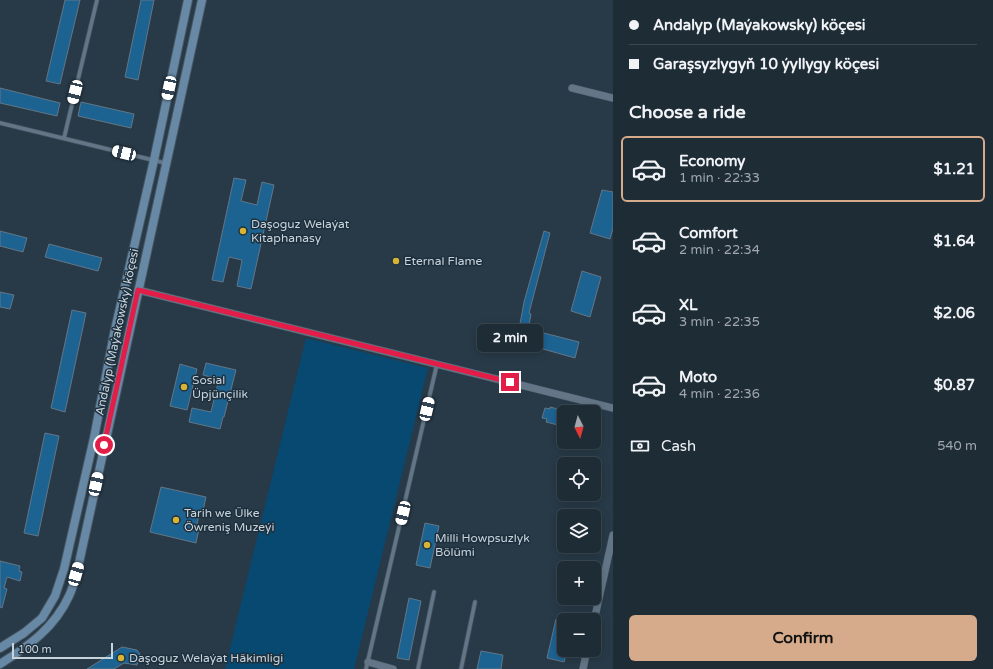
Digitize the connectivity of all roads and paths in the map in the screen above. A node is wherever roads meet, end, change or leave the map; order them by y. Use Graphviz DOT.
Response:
graph roads {
  1 [pos="97,0"];
  2 [pos="188,0"];
  3 [pos="202,0"];
  4 [pos="572,88"];
  5 [pos="613,98"];
  6 [pos="0,123"];
  7 [pos="64,138"];
  8 [pos="154,160"];
  9 [pos="166,163"];
  10 [pos="138,290"];
  11 [pos="437,364"];
  12 [pos="613,408"];
  13 [pos="613,536"];
  14 [pos="434,592"];
  15 [pos="475,602"];
  16 [pos="596,613"];
  17 [pos="0,648"];
  18 [pos="586,657"];
  19 [pos="0,664"];
  20 [pos="367,665"];
  21 [pos="393,669"];
  22 [pos="418,669"];
  23 [pos="461,669"];
  24 [pos="583,669"];
  1 -- 7 [label="lane"];
  2 -- 8 [label="main road, Andalyp (Maýakowsky) köçesi"];
  3 -- 9 [label="main road, Andalyp (Maýakowsky) köçesi"];
  4 -- 5 [label="street"];
  6 -- 7 [label="lane"];
  7 -- 8 [label="lane"];
  8 -- 9 [label="lane"];
  8 -- 17 [label="main road, Andalyp (Maýakowsky) köçesi"];
  9 -- 10 [label="main road, Andalyp (Maýakowsky) köçesi"];
  10 -- 11 [label="street"];
  10 -- 19 [label="main road, Andalyp (Maýakowsky) köçesi"];
  11 -- 12 [label="street"];
  11 -- 20 [label="lane"];
  13 -- 16 [label="street"];
  14 -- 22 [label="lane"];
  15 -- 23 [label="lane"];
  18 -- 24 [label="street"];
  20 -- 21 [label="street"];
}
